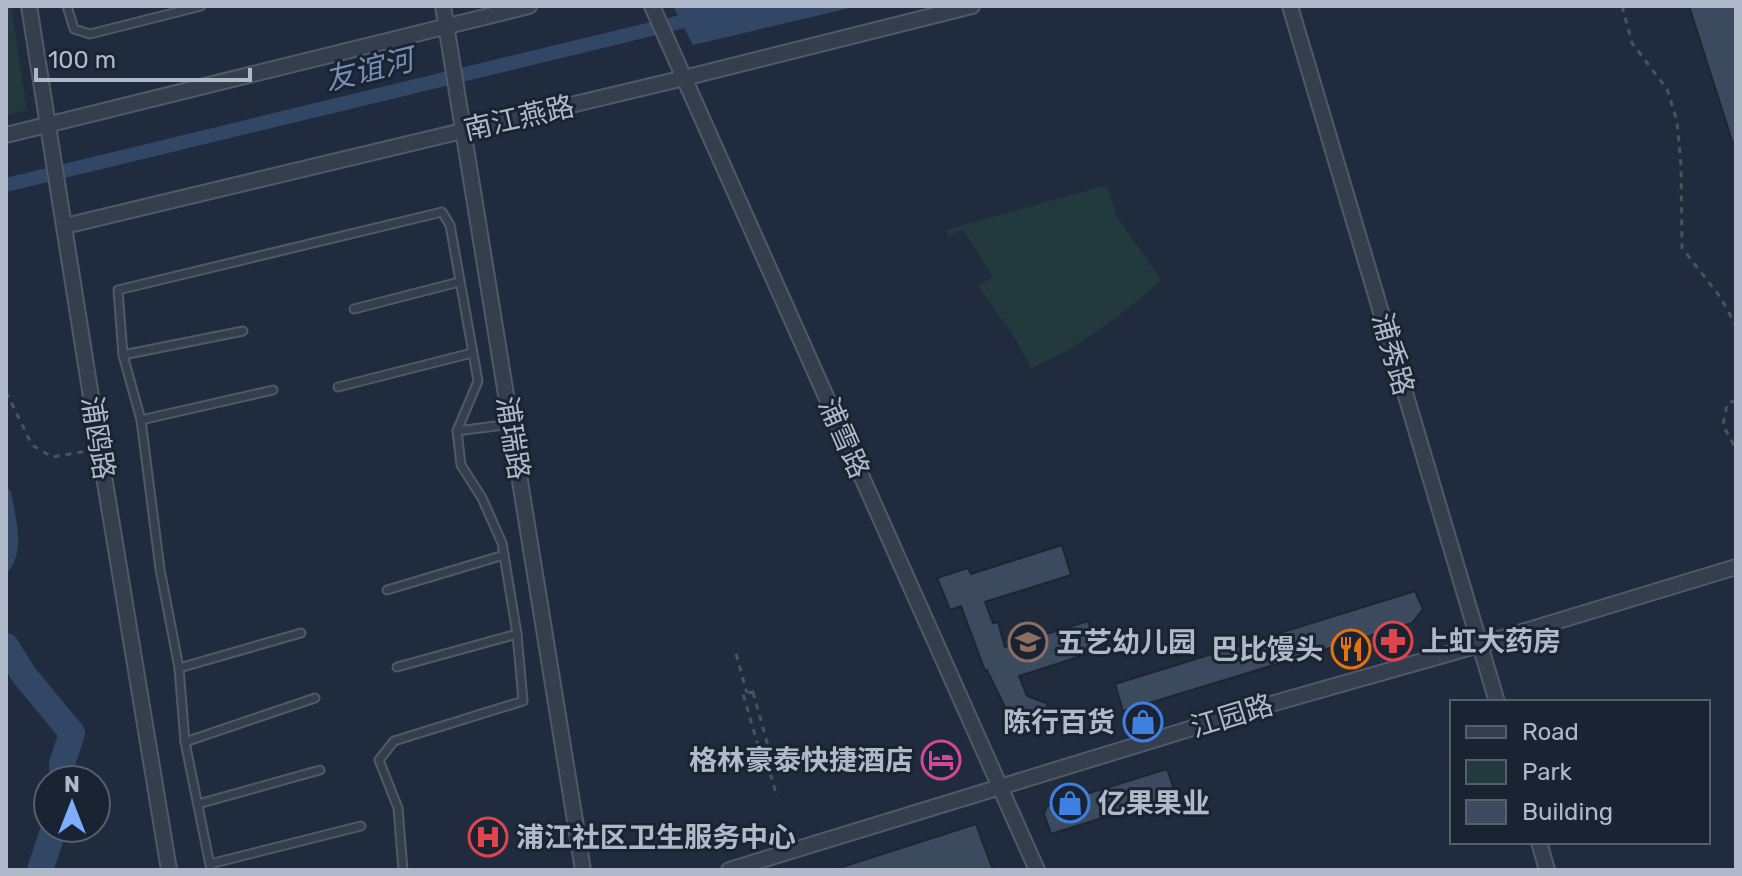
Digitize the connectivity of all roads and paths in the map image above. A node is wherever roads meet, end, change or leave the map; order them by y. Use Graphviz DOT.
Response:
graph roads {
  1 [pos="29,6"];
  2 [pos="67,6"];
  3 [pos="201,6"];
  4 [pos="443,6"];
  5 [pos="529,6"];
  6 [pos="652,6"];
  7 [pos="972,6"];
  8 [pos="1290,6"];
  9 [pos="1622,6"];
  10 [pos="446,26"];
  11 [pos="684,78"];
  12 [pos="49,124"];
  13 [pos="463,131"];
  14 [pos="6,135"];
  15 [pos="65,226"];
  16 [pos="459,282"];
  17 [pos="354,309"];
  18 [pos="1736,326"];
  19 [pos="243,331"];
  20 [pos="472,353"];
  21 [pos="123,355"];
  22 [pos="338,387"];
  23 [pos="273,390"];
  24 [pos="6,392"];
  25 [pos="1736,400"];
  26 [pos="141,420"];
  27 [pos="511,424"];
  28 [pos="457,431"];
  29 [pos="1736,449"];
  30 [pos="99,450"];
  31 [pos="504,555"];
  32 [pos="1736,567"];
  33 [pos="387,590"];
  34 [pos="301,633"];
  35 [pos="517,634"];
  36 [pos="1479,645"];
  37 [pos="736,654"];
  38 [pos="397,667"];
  39 [pos="179,668"];
  40 [pos="747,693"];
  41 [pos="315,698"];
  42 [pos="1496,700"];
  43 [pos="185,742"];
  44 [pos="767,761"];
  45 [pos="320,770"];
  46 [pos="1001,788"];
  47 [pos="777,797"];
  48 [pos="198,804"];
  49 [pos="361,826"];
  50 [pos="1540,844"];
  51 [pos="211,867"];
  52 [pos="169,870"];
  53 [pos="403,870"];
  54 [pos="583,870"];
  55 [pos="729,870"];
  56 [pos="1037,870"];
  57 [pos="1547,870"];
  1 -- 12 [label="street, 浦鸥路"];
  2 -- 3 [label="lane"];
  4 -- 10 [label="street, 浦瑞路"];
  5 -- 10 [label="street"];
  6 -- 11 [label="street, 浦雪路"];
  7 -- 11 [label="street, 南江燕路"];
  8 -- 36 [label="street, 浦秀路"];
  9 -- 18 [label="path"];
  10 -- 12 [label="street"];
  10 -- 13 [label="street, 浦瑞路"];
  11 -- 13 [label="street, 南江燕路"];
  11 -- 46 [label="street, 浦雪路"];
  12 -- 14 [label="street"];
  12 -- 15 [label="street, 浦鸥路"];
  13 -- 15 [label="street, 南江燕路"];
  13 -- 27 [label="street, 浦瑞路"];
  15 -- 30 [label="street, 浦鸥路"];
  16 -- 17 [label="lane"];
  16 -- 20 [label="lane"];
  16 -- 21 [label="lane"];
  19 -- 21 [label="lane"];
  20 -- 22 [label="lane"];
  20 -- 28 [label="lane"];
  21 -- 26 [label="lane"];
  23 -- 26 [label="lane"];
  24 -- 30 [label="path"];
  25 -- 29 [label="path"];
  26 -- 39 [label="lane"];
  27 -- 28 [label="lane"];
  27 -- 54 [label="street, 浦瑞路"];
  28 -- 31 [label="lane"];
  30 -- 52 [label="street, 浦鸥路"];
  31 -- 33 [label="lane"];
  31 -- 35 [label="lane"];
  32 -- 36 [label="street, 江园路"];
  34 -- 39 [label="lane"];
  35 -- 38 [label="lane"];
  35 -- 53 [label="lane"];
  36 -- 42 [label="street, 浦秀路"];
  36 -- 46 [label="street, 江园路"];
  37 -- 40 [label="path"];
  39 -- 43 [label="lane"];
  40 -- 44 [label="path"];
  40 -- 44 [label="path"];
  41 -- 43 [label="lane"];
  43 -- 48 [label="lane"];
  44 -- 47 [label="path"];
  45 -- 48 [label="lane"];
  46 -- 55 [label="street, 江园路"];
  46 -- 56 [label="street, 浦雪路"];
  48 -- 51 [label="lane"];
  49 -- 51 [label="lane"];
  50 -- 57 [label="street"];
}
